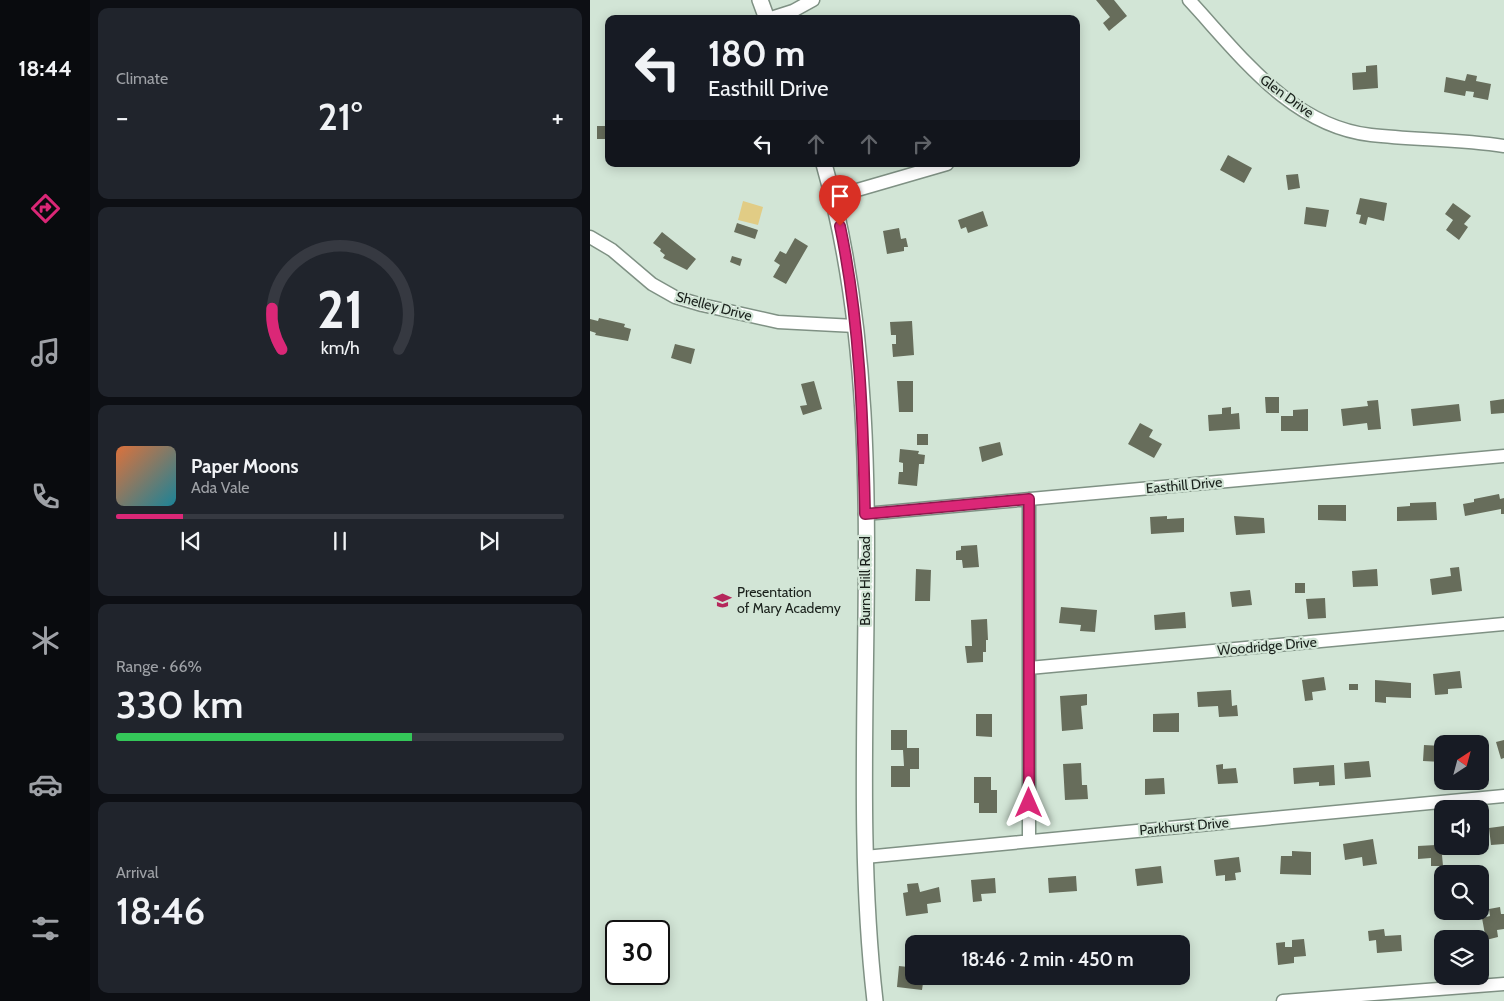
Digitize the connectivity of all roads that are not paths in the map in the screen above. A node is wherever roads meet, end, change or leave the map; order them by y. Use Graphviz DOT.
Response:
graph roads {
  1 [pos="760,0"];
  2 [pos="813,0"];
  3 [pos="1189,0"];
  4 [pos="766,15"];
  5 [pos="780,15"];
  6 [pos="1504,146"];
  7 [pos="825,167"];
  8 [pos="937,167"];
  9 [pos="833,197"];
  10 [pos="590,237"];
  11 [pos="855,326"];
  12 [pos="1504,456"];
  13 [pos="1029,499"];
  14 [pos="865,514"];
  15 [pos="1504,624"];
  16 [pos="1029,668"];
  17 [pos="1504,796"];
  18 [pos="1029,841"];
  19 [pos="865,857"];
  20 [pos="1504,984"];
  21 [pos="875,1001"];
  22 [pos="1283,1001"];
  1 -- 4 [label="street"];
  2 -- 5 [label="street"];
  3 -- 6 [label="street, Glen Drive"];
  7 -- 9 [label="street, Burns Hill Road"];
  8 -- 9 [label="street"];
  9 -- 11 [label="street, Burns Hill Road"];
  10 -- 11 [label="street, Shelley Drive"];
  11 -- 14 [label="street, Burns Hill Road"];
  12 -- 13 [label="street, Easthill Drive"];
  13 -- 14 [label="street, Easthill Drive"];
  13 -- 16 [label="street"];
  14 -- 19 [label="street, Burns Hill Road"];
  15 -- 16 [label="street, Woodridge Drive"];
  16 -- 18 [label="street"];
  17 -- 18 [label="street, Parkhurst Drive"];
  18 -- 19 [label="street, Parkhurst Drive"];
  19 -- 21 [label="street, Burns Hill Road"];
  20 -- 22 [label="street"];
}
